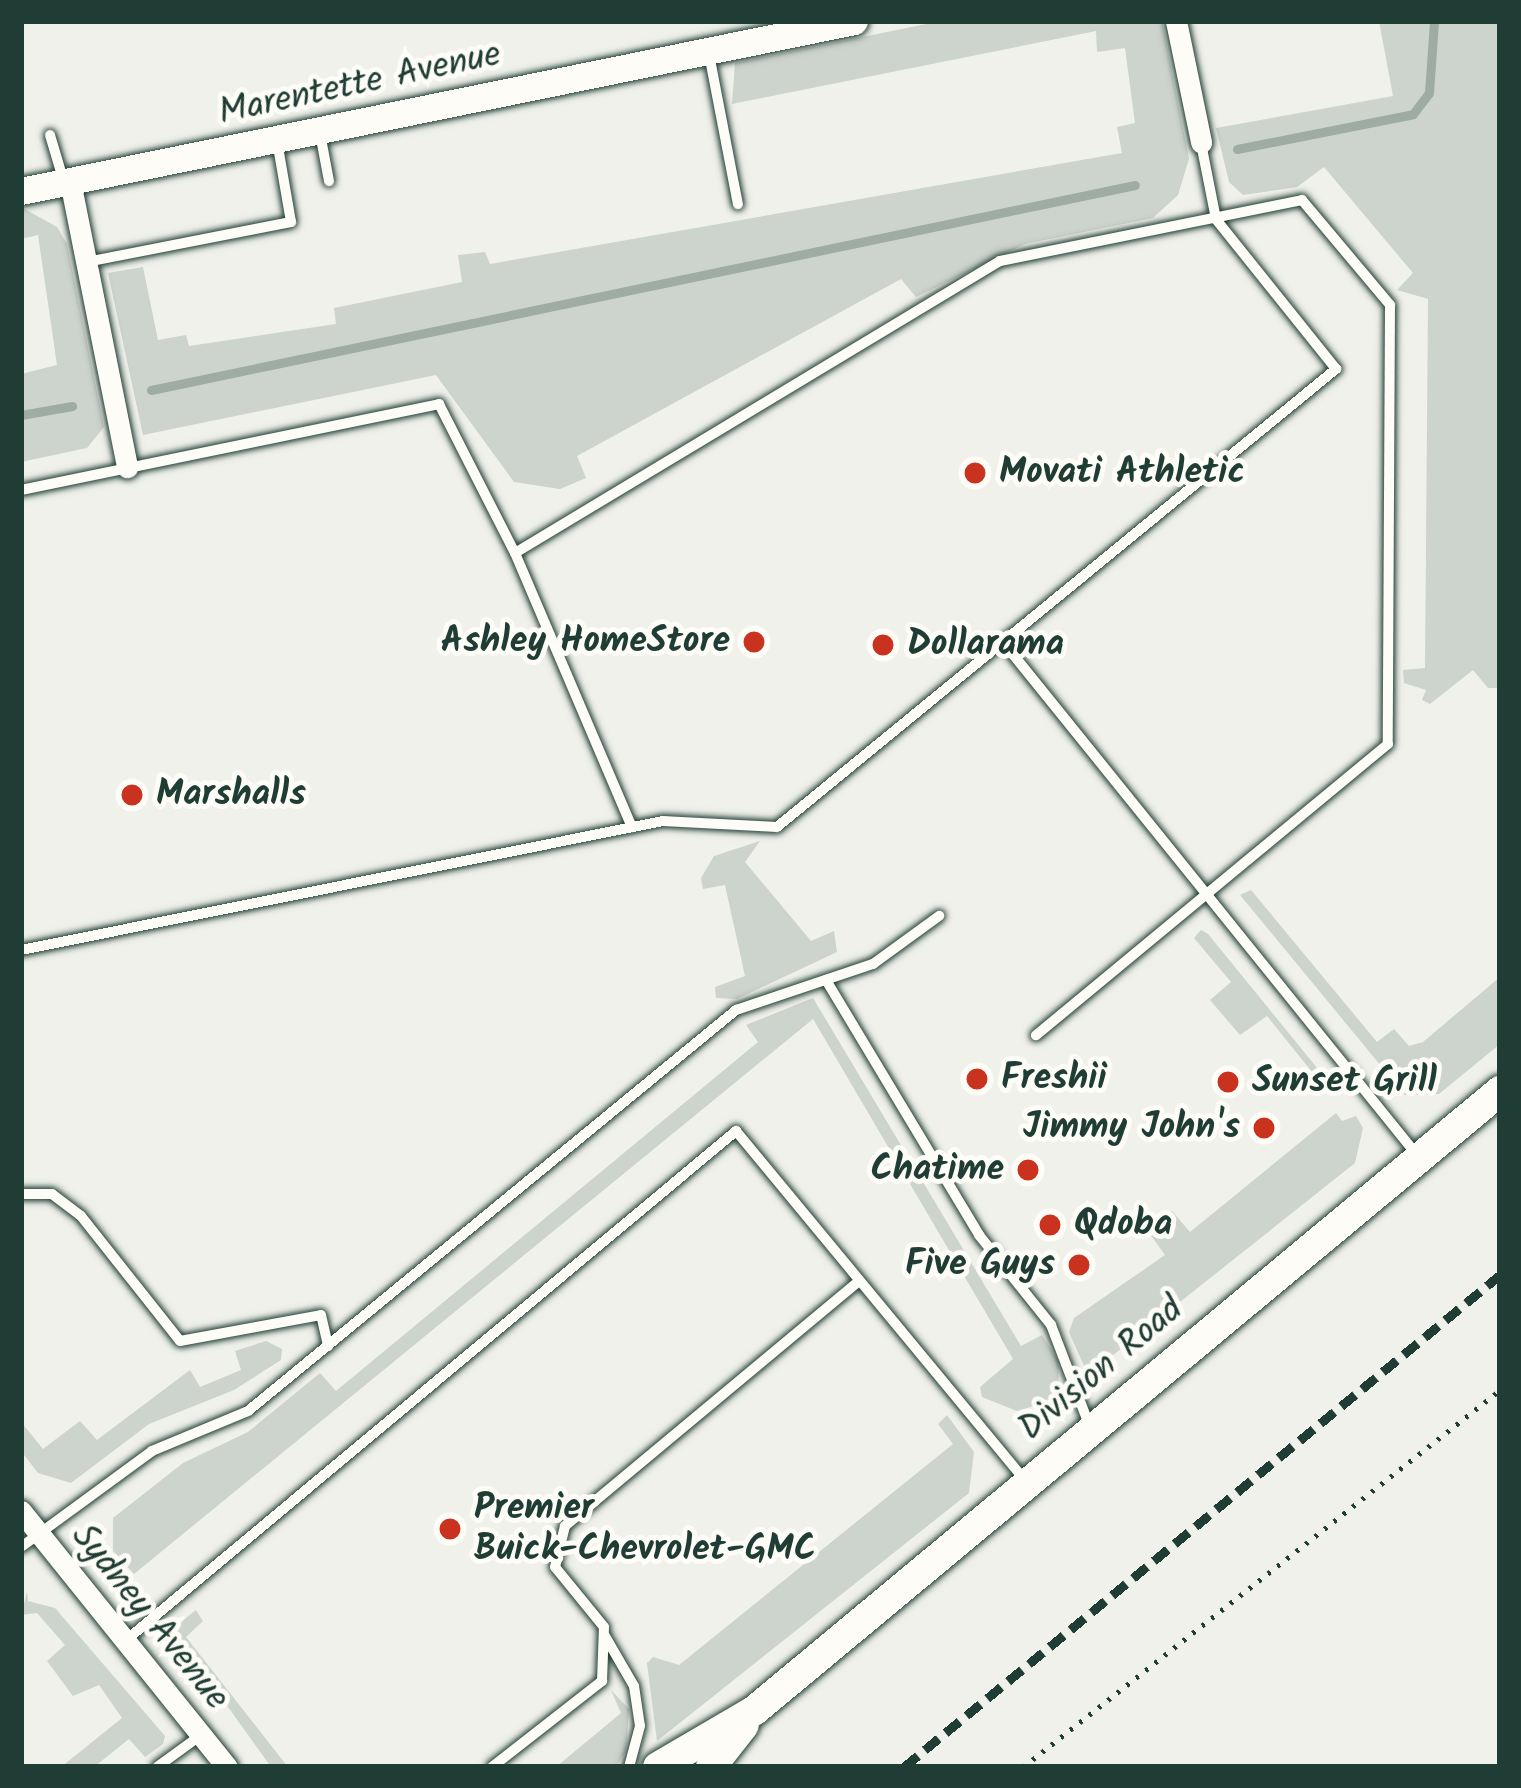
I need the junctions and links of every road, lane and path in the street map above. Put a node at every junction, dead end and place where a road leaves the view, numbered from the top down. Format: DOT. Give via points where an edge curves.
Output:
graph roads {
  1 [pos="854,21"];
  2 [pos="1176,21"];
  3 [pos="709,51"];
  4 [pos="319,130"];
  5 [pos="50,135"];
  6 [pos="276,139"];
  7 [pos="1201,142"];
  8 [pos="67,181"];
  9 [pos="329,181"];
  10 [pos="21,191"];
  11 [pos="738,204"];
  12 [pos="1215,213"];
  13 [pos="87,262"];
  14 [pos="127,467"];
  15 [pos="21,490"];
  16 [pos="514,553"];
  17 [pos="1003,642"];
  18 [pos="632,826"];
  19 [pos="1206,894"];
  20 [pos="940,916"];
  21 [pos="21,950"];
  22 [pos="826,980"];
  23 [pos="1036,1035"];
  24 [pos="1500,1090"];
  25 [pos="1419,1158"];
  26 [pos="21,1194"];
  27 [pos="859,1281"];
  28 [pos="328,1346"];
  29 [pos="1500,1390"];
  30 [pos="1092,1430"];
  31 [pos="1027,1483"];
  32 [pos="21,1511"];
  33 [pos="30,1540"];
  34 [pos="604,1635"];
  35 [pos="125,1641"];
  36 [pos="755,1710"];
  37 [pos="201,1735"];
  38 [pos="157,1767"];
  39 [pos="227,1767"];
  40 [pos="491,1767"];
  41 [pos="628,1767"];
  42 [pos="658,1767"];
  43 [pos="711,1767"];
  44 [pos="1023,1767"];
  1 -- 3 [label="street, Marentette Avenue"];
  2 -- 7 [label="street"];
  3 -- 4 [label="street, Marentette Avenue"];
  3 -- 11 [label="lane"];
  4 -- 6 [label="street, Marentette Avenue"];
  4 -- 9 [label="lane"];
  5 -- 8 [label="lane"];
  6 -- 8 [label="street, Marentette Avenue"];
  6 -- 13 [label="lane" via="291,222"];
  7 -- 12 [label="lane"];
  8 -- 10 [label="street, Marentette Avenue"];
  8 -- 13 [label="street"];
  12 -- 16 [label="lane" via="1000,261"];
  12 -- 17 [label="lane" via="1336,369"];
  12 -- 19 [label="lane" via="1302,200 1390,305 1388,744"];
  13 -- 14 [label="street"];
  14 -- 15 [label="lane"];
  14 -- 16 [label="lane" via="439,404"];
  16 -- 18 [label="lane"];
  17 -- 18 [label="lane" via="777,826"];
  17 -- 19 [label="lane"];
  18 -- 21 [label="lane"];
  19 -- 23 [label="lane"];
  19 -- 25 [label="lane"];
  20 -- 22 [label="lane" via="873,964"];
  22 -- 28 [label="lane" via="736,1010"];
  22 -- 30 [label="lane" via="979,1235 1051,1324"];
  24 -- 25 [label="main road, Division Road"];
  25 -- 30 [label="main road, Division Road"];
  26 -- 28 [label="lane" via="52,1194 81,1216 180,1341 321,1315"];
  27 -- 31 [label="lane"];
  27 -- 34 [label="lane" via="565,1526 555,1567"];
  27 -- 35 [label="lane" via="736,1132"];
  28 -- 33 [label="lane" via="248,1411 152,1451"];
  29 -- 44 [label="path"];
  30 -- 31 [label="main road, Division Road"];
  31 -- 36 [label="main road, Division Road"];
  32 -- 33 [label="street, Sydney Avenue"];
  33 -- 35 [label="street, Sydney Avenue"];
  34 -- 40 [label="lane" via="602,1681"];
  34 -- 41 [label="lane" via="634,1686 640,1726"];
  35 -- 37 [label="street, Sydney Avenue"];
  36 -- 42 [label="main road, Division Road"];
  36 -- 43 [label="main road, Division Road"];
  37 -- 38 [label="lane"];
  37 -- 39 [label="street, Sydney Avenue"];
}
